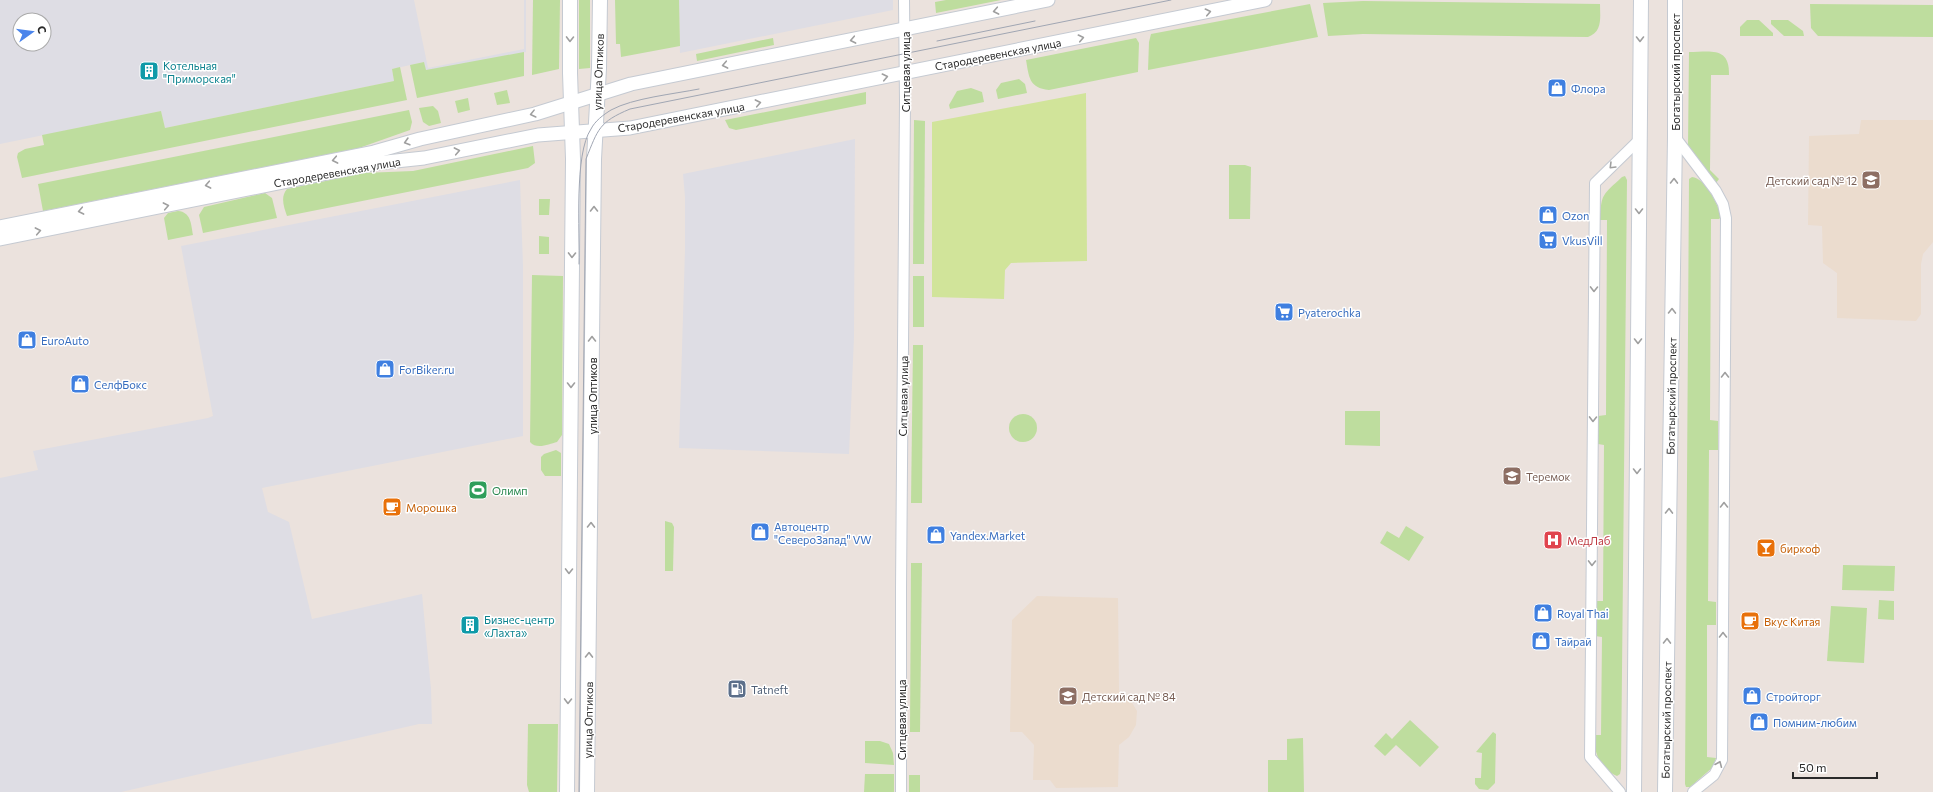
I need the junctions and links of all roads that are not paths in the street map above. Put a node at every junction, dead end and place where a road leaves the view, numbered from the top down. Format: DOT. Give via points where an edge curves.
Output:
graph roads {
  1 [pos="570,0"];
  2 [pos="600,0"];
  3 [pos="904,0"];
  4 [pos="1048,0"];
  5 [pos="1265,0"];
  6 [pos="1641,0"];
  7 [pos="1675,0"];
  8 [pos="905,29"];
  9 [pos="905,73"];
  10 [pos="598,94"];
  11 [pos="571,103"];
  12 [pos="596,131"];
  13 [pos="572,132"];
  14 [pos="1675,137"];
  15 [pos="1640,139"];
  16 [pos="0,227"];
  17 [pos="0,239"];
  18 [pos="567,792"];
  19 [pos="587,792"];
  20 [pos="901,792"];
  21 [pos="1620,792"];
  22 [pos="1634,792"];
  23 [pos="1665,792"];
  24 [pos="1693,792"];
  1 -- 11 [label="main road, улица Оптиков, one-way"];
  2 -- 10 [label="main road, улица Оптиков"];
  3 -- 8 [label="street, Ситцевая улица"];
  4 -- 8 [label="street, Стародеревенская улица, one-way"];
  9 -- 5 [label="street, Стародеревенская улица, one-way"];
  6 -- 15 [label="main road, one-way"];
  7 -- 14 [label="main road, Богатырский проспект"];
  8 -- 9 [label="street, Ситцевая улица"];
  8 -- 10 [label="street, Стародеревенская улица, one-way" via="631,84"];
  12 -- 9 [label="street, Стародеревенская улица, one-way" via="630,128"];
  9 -- 20 [label="street, Ситцевая улица" via="900,588"];
  10 -- 11 [label="street, Стародеревенская улица"];
  10 -- 12 [label="main road, улица Оптиков"];
  11 -- 13 [label="main road, улица Оптиков"];
  11 -- 16 [label="street, Стародеревенская улица, one-way" via="374,152"];
  12 -- 13 [label="street, Стародеревенская улица"];
  19 -- 12 [label="main road, улица Оптиков, one-way"];
  17 -- 13 [label="street, Стародеревенская улица, one-way" via="377,163 424,158 538,135"];
  13 -- 18 [label="main road, улица Оптиков, one-way"];
  23 -- 14 [label="main road, Богатырский проспект, one-way"];
  24 -- 14 [label="street, one-way" via="1714,775 1722,760 1726,218 1723,204 1716,191"];
  15 -- 21 [label="street, one-way" via="1595,183 1590,757"];
  15 -- 22 [label="main road, one-way"];
}
